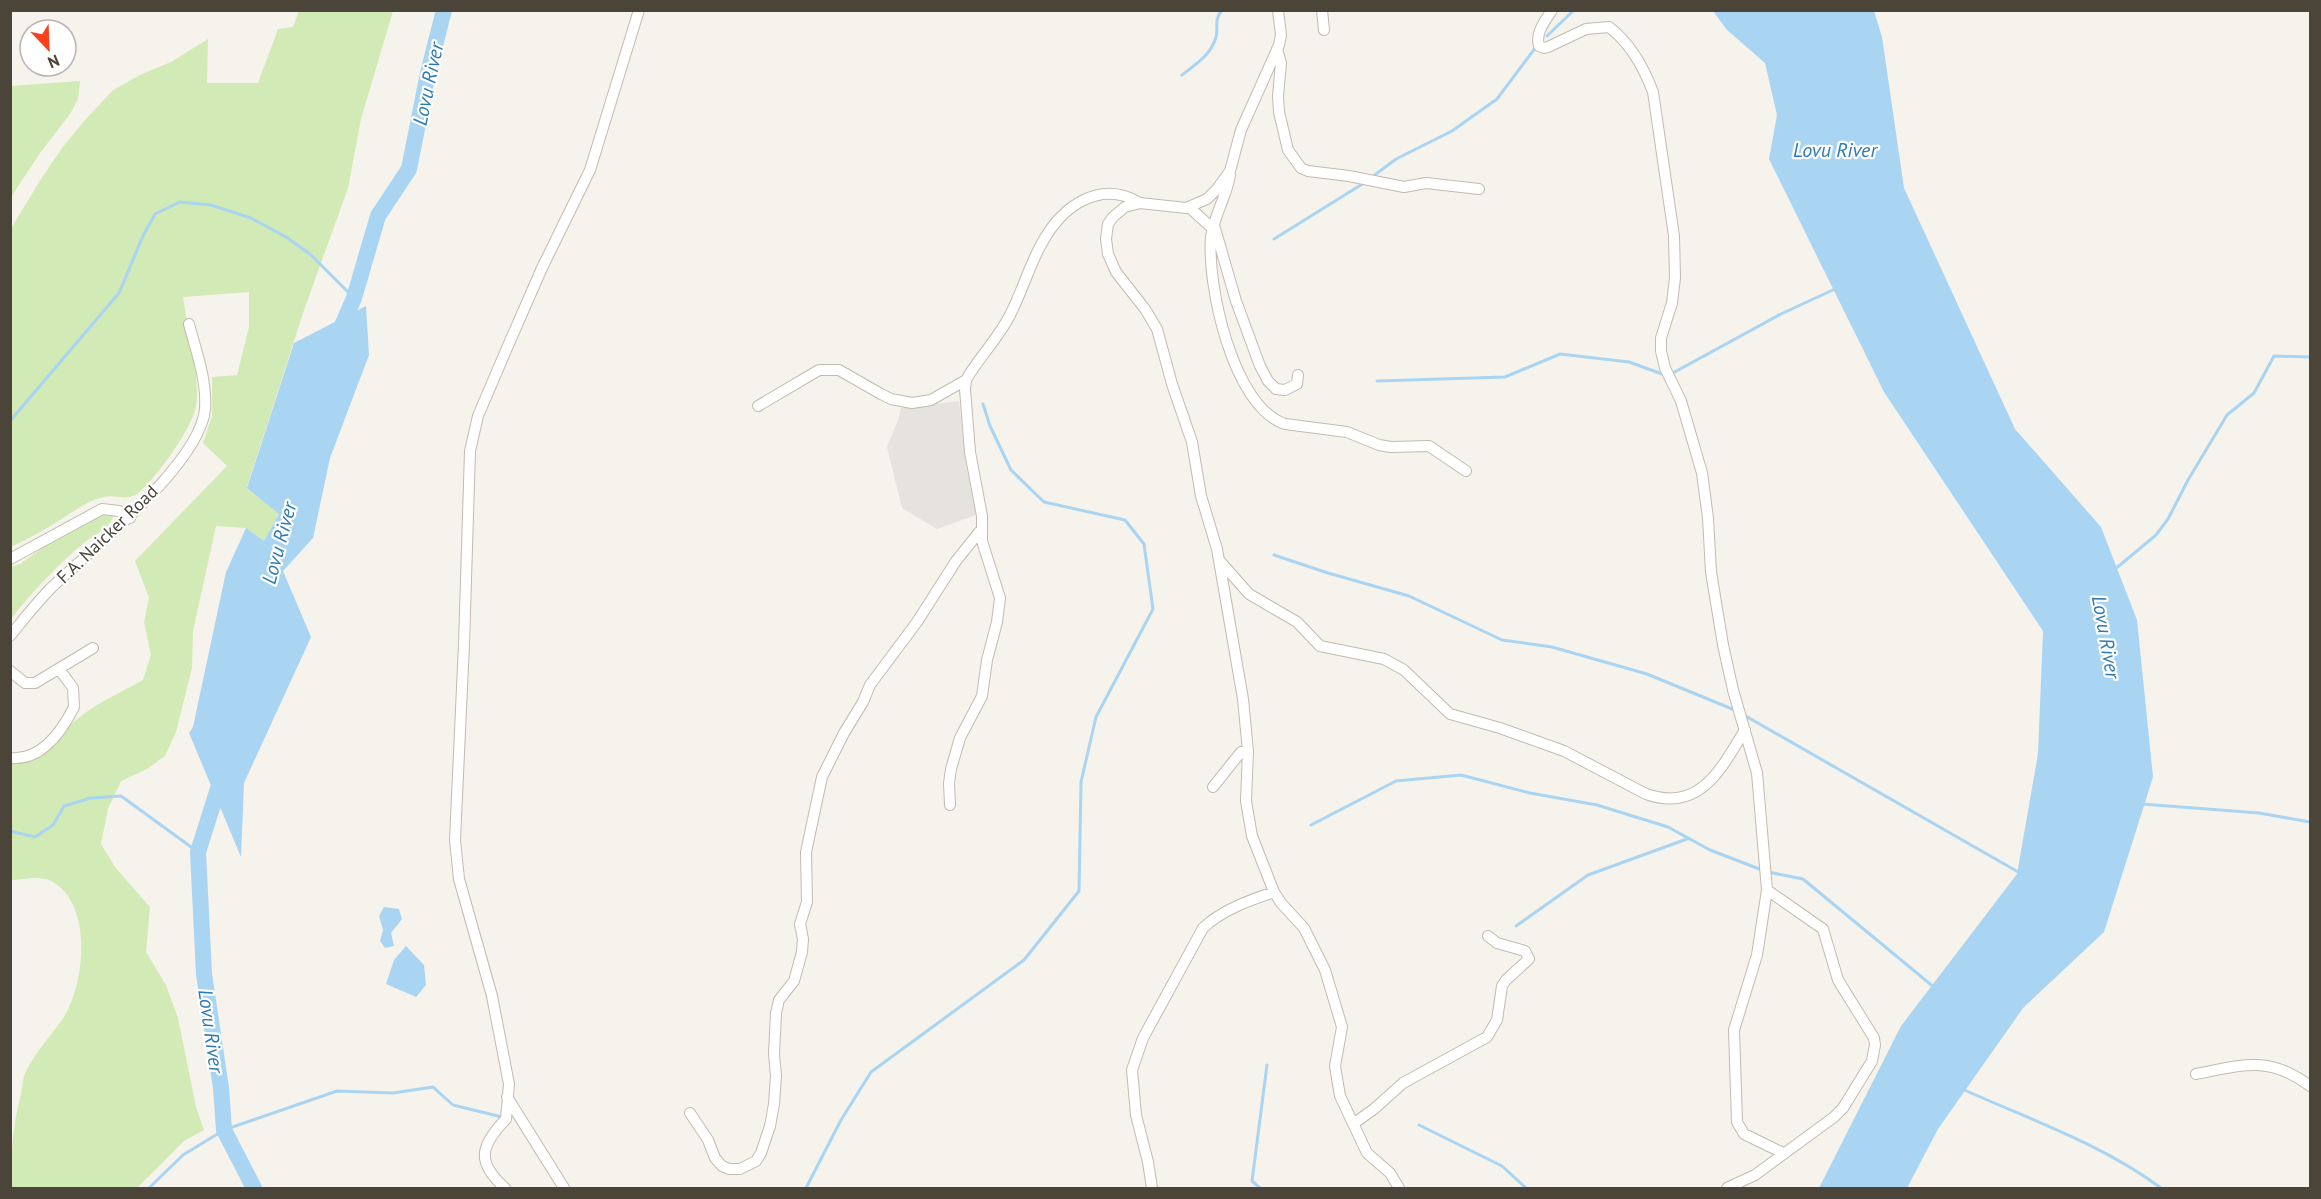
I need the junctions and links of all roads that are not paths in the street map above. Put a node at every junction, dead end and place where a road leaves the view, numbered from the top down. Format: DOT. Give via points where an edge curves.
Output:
graph roads {
  1 [pos="639,10"];
  2 [pos="1278,10"];
  3 [pos="1322,10"];
  4 [pos="1552,10"];
  5 [pos="1324,30"];
  6 [pos="1278,49"];
  7 [pos="1230,171"];
  8 [pos="1479,189"];
  9 [pos="1140,203"];
  10 [pos="1189,207"];
  11 [pos="1214,227"];
  12 [pos="189,324"];
  13 [pos="1298,375"];
  14 [pos="966,380"];
  15 [pos="758,406"];
  16 [pos="1466,471"];
  17 [pos="130,518"];
  18 [pos="981,531"];
  19 [pos="10,559"];
  20 [pos="1219,560"];
  21 [pos="10,636"];
  22 [pos="93,648"];
  23 [pos="59,669"];
  24 [pos="10,671"];
  25 [pos="1745,730"];
  26 [pos="1248,751"];
  27 [pos="10,758"];
  28 [pos="1213,787"];
  29 [pos="950,805"];
  30 [pos="1767,890"];
  31 [pos="1274,892"];
  32 [pos="1488,936"];
  33 [pos="2196,1074"];
  34 [pos="2310,1086"];
  35 [pos="507,1097"];
  36 [pos="690,1113"];
  37 [pos="1353,1124"];
  38 [pos="1783,1153"];
  39 [pos="505,1188"];
  40 [pos="564,1188"];
  41 [pos="1152,1188"];
  42 [pos="1399,1188"];
  43 [pos="1727,1188"];
  1 -- 35 [label="street" via="590,170 507,348 478,416 470,451 455,840 459,879 492,996 509,1084"];
  2 -- 6 [label="street"];
  3 -- 5 [label="street"];
  4 -- 25 [label="street" via="1540,31 1539,46 1548,47 1586,29 1609,27 1635,56 1653,92 1674,236 1672,303 1661,351 1702,473 1711,572 1723,645"];
  6 -- 7 [label="street" via="1241,130"];
  6 -- 8 [label="street" via="1280,112 1288,150 1301,168 1404,187 1426,183"];
  7 -- 10 [label="street" via="1207,199"];
  7 -- 11 [label="street"];
  9 -- 10 [label="street"];
  9 -- 14 [label="street" via="1126,195 1108,193 1080,201 1068,211 1043,240 1011,314"];
  9 -- 20 [label="street" via="1125,207 1113,217 1106,232 1108,255 1160,336 1192,442 1201,496"];
  10 -- 11 [label="street"];
  11 -- 13 [label="street" via="1236,302 1265,377 1281,390 1295,386"];
  11 -- 16 [label="street" via="1213,288 1226,338 1252,396 1269,417 1296,427 1347,432 1379,445 1429,447"];
  12 -- 17 [label="street, F.A. Naicker Road" via="205,391 204,413 182,456"];
  14 -- 15 [label="street" via="931,400 912,403 891,399 839,370 819,370"];
  14 -- 18 [label="street" via="970,452 982,516"];
  17 -- 19 [label="street" via="102,509"];
  17 -- 21 [label="street, F.A. Naicker Road" via="50,590"];
  18 -- 29 [label="street" via="998,589 999,611 982,696 960,738 951,769"];
  18 -- 36 [label="street" via="870,685 822,777 806,852 807,902 800,924 802,952 794,981 779,1000 776,1013 773,1116 756,1161 740,1169 722,1166"];
  20 -- 25 [label="street" via="1249,594 1297,622 1320,646 1384,659 1409,674 1450,714 1564,751 1661,799 1680,799 1704,787"];
  20 -- 26 [label="street"];
  22 -- 23 [label="street"];
  23 -- 24 [label="street" via="32,684 21,681"];
  23 -- 27 [label="street" via="73,688 74,707 46,746 30,755"];
  25 -- 30 [label="street" via="1757,773"];
  26 -- 28 [label="street" via="1241,752"];
  26 -- 31 [label="street" via="1248,815"];
  30 -- 38 [label="street" via="1757,955 1734,1030 1737,1122 1744,1134"];
  30 -- 38 [label="street" via="1823,929 1838,980 1870,1029 1875,1045 1872,1061 1843,1108"];
  31 -- 37 [label="street" via="1304,928 1325,970 1342,1027 1335,1066 1337,1083"];
  31 -- 41 [label="street" via="1211,920 1203,928 1143,1038 1132,1070 1136,1114"];
  32 -- 37 [label="street" via="1497,943 1525,951 1528,959 1502,986 1500,1010 1492,1030 1480,1042 1403,1083"];
  33 -- 34 [label="street" via="2257,1064 2274,1066"];
  35 -- 39 [label="street" via="506,1119 484,1149 488,1170"];
  35 -- 40 [label="street"];
  37 -- 42 [label="street" via="1368,1154 1390,1173"];
  38 -- 43 [label="street" via="1755,1175"];
}
